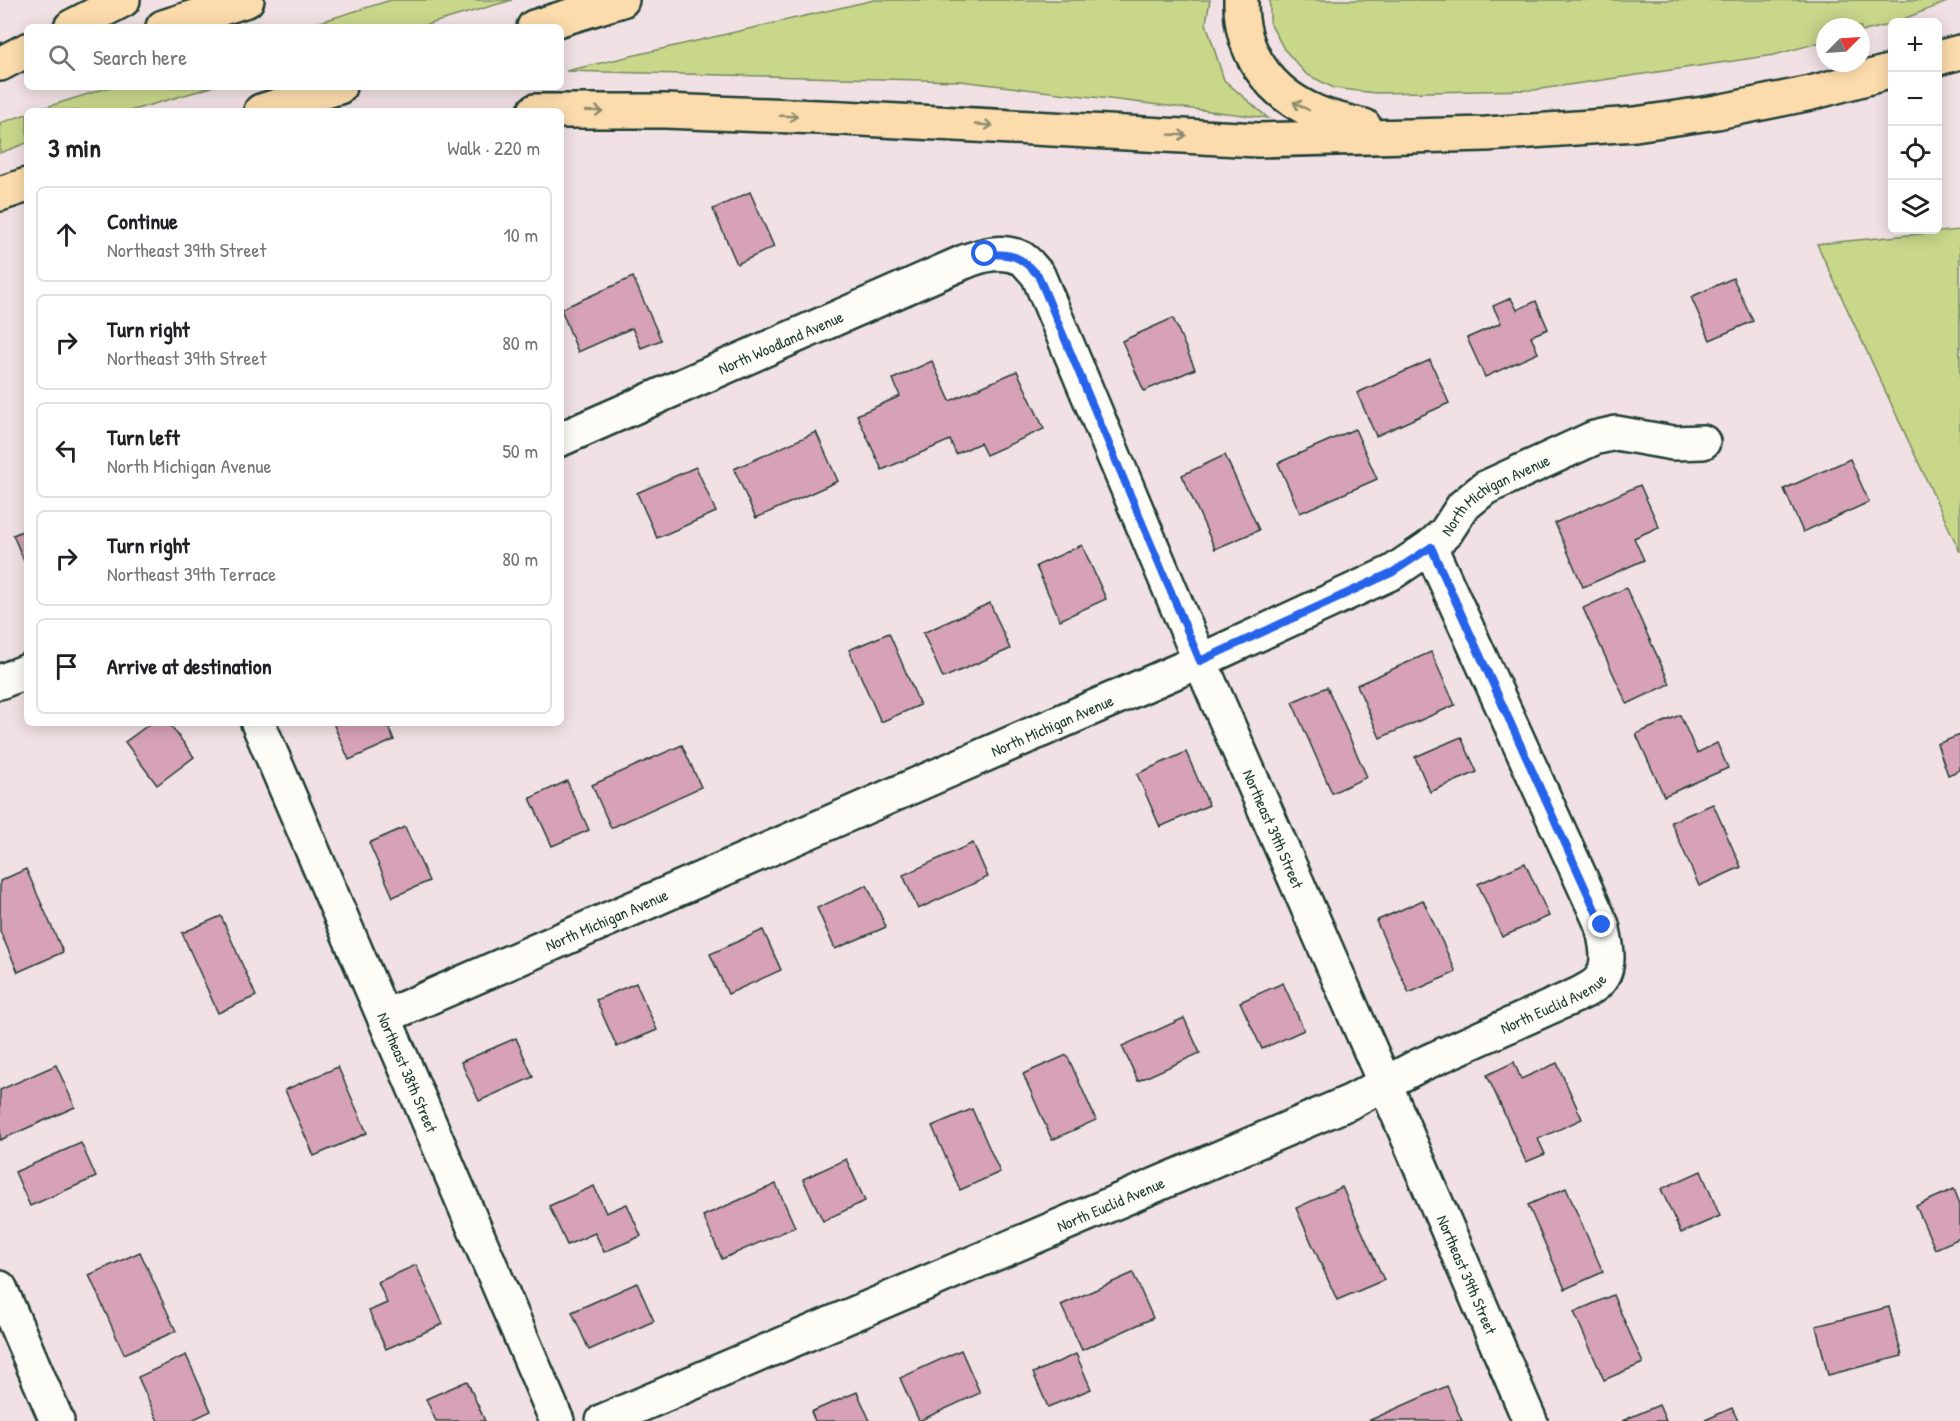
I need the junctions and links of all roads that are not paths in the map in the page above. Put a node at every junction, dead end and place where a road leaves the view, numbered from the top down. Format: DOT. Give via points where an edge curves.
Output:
graph roads {
  1 [pos="123,0"];
  2 [pos="247,0"];
  3 [pos="622,0"];
  4 [pos="1241,0"];
  5 [pos="77,24"];
  6 [pos="172,24"];
  7 [pos="544,24"];
  8 [pos="24,52"];
  9 [pos="1960,52"];
  10 [pos="1942,57"];
  11 [pos="0,64"];
  12 [pos="24,72"];
  13 [pos="1889,72"];
  14 [pos="0,80"];
  15 [pos="329,90"];
  16 [pos="271,108"];
  17 [pos="564,111"];
  18 [pos="1397,135"];
  19 [pos="24,186"];
  20 [pos="0,194"];
  21 [pos="1003,254"];
  22 [pos="564,438"];
  23 [pos="1702,442"];
  24 [pos="1431,547"];
  25 [pos="1200,661"];
  26 [pos="24,672"];
  27 [pos="0,682"];
  28 [pos="259,726"];
  29 [pos="384,1017"];
  30 [pos="1385,1084"];
  31 [pos="0,1288"];
  32 [pos="57,1421"];
  33 [pos="557,1421"];
  34 [pos="603,1421"];
  35 [pos="1530,1421"];
  1 -- 5 [label="highway"];
  2 -- 6 [label="highway"];
  3 -- 7 [label="highway"];
  18 -- 4 [label="highway, one-way" via="1316,113 1293,102 1272,84 1255,60 1245,33"];
  8 -- 11 [label="highway"];
  9 -- 10 [label="highway"];
  12 -- 14 [label="highway"];
  13 -- 18 [label="highway" via="1811,93 1635,124 1486,134"];
  15 -- 16 [label="highway"];
  17 -- 18 [label="highway, one-way" via="843,118 1258,140"];
  19 -- 20 [label="highway"];
  21 -- 22 [label="street, North Woodland Avenue" via="985,254 964,262"];
  21 -- 25 [label="street, Northeast 39th Street" via="1022,259 1038,275"];
  23 -- 24 [label="street, North Michigan Avenue" via="1673,443 1616,433 1594,438 1485,488 1463,506"];
  24 -- 25 [label="street, North Michigan Avenue" via="1393,572"];
  24 -- 30 [label="street, North Euclid Avenue" via="1602,925 1607,969 1597,983 1577,995"];
  25 -- 29 [label="street, North Michigan Avenue"];
  25 -- 30 [label="street, Northeast 39th Street"];
  26 -- 27 [label="street"];
  28 -- 29 [label="street, Northeast 38th Street"];
  29 -- 33 [label="street, Northeast 38th Street"];
  30 -- 34 [label="street, North Euclid Avenue"];
  30 -- 35 [label="street, Northeast 39th Street"];
  31 -- 32 [label="street"];
}
